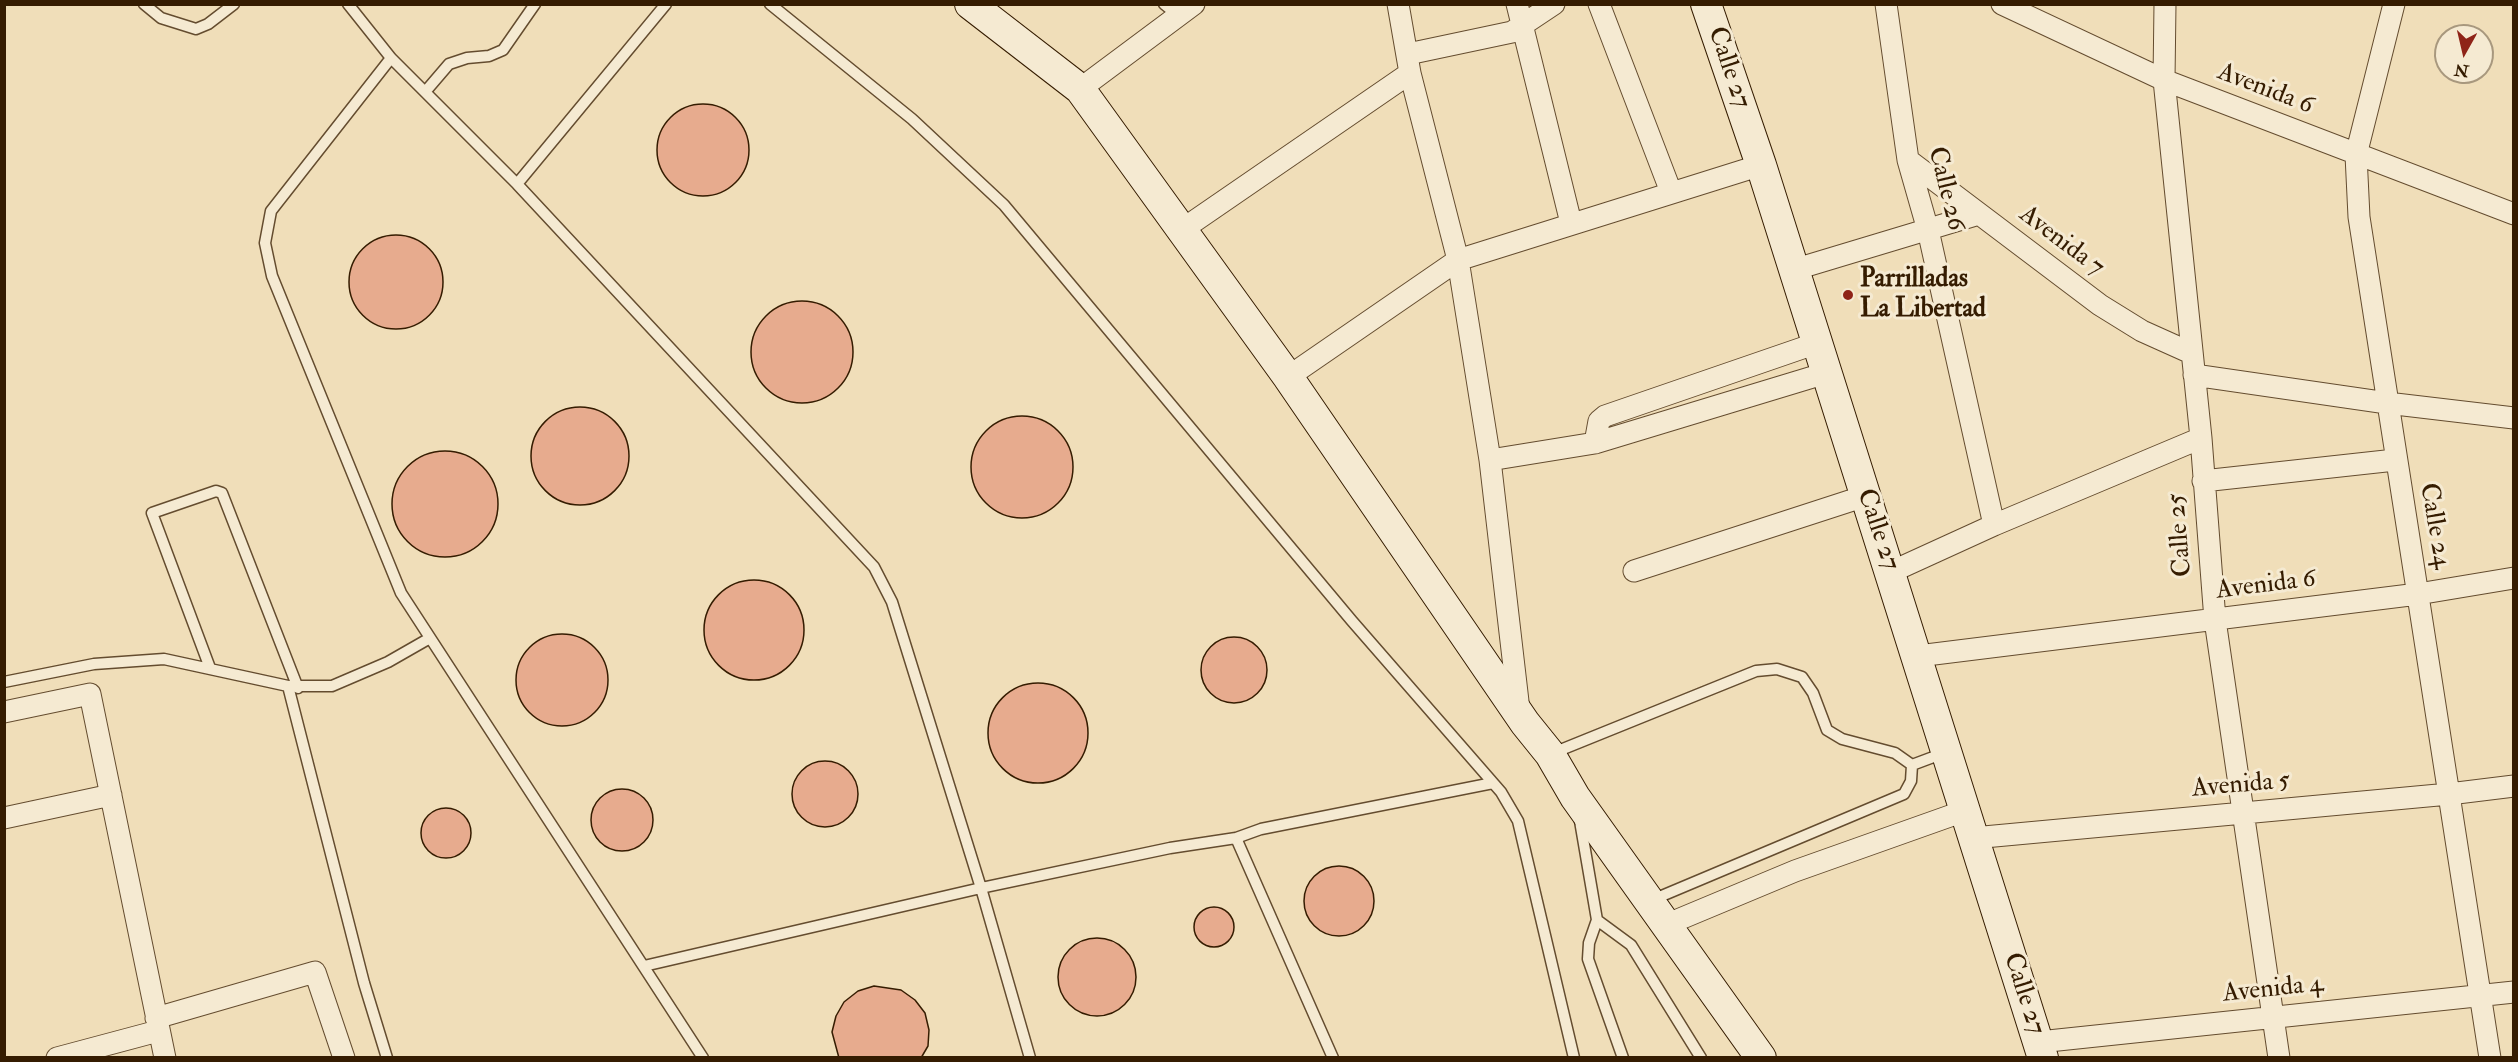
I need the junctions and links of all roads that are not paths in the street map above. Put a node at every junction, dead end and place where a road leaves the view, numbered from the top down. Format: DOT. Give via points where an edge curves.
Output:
graph roads {
  1 [pos="144,4"];
  2 [pos="234,4"];
  3 [pos="348,4"];
  4 [pos="536,4"];
  5 [pos="666,4"];
  6 [pos="770,4"];
  7 [pos="970,4"];
  8 [pos="1398,4"];
  9 [pos="1517,4"];
  10 [pos="1554,4"];
  11 [pos="1599,4"];
  12 [pos="1706,4"];
  13 [pos="1886,4"];
  14 [pos="2002,4"];
  15 [pos="2165,4"];
  16 [pos="2394,4"];
  17 [pos="1179,8"];
  18 [pos="1523,27"];
  19 [pos="391,58"];
  20 [pos="1409,64"];
  21 [pos="2164,80"];
  22 [pos="1080,88"];
  23 [pos="425,92"];
  24 [pos="2356,155"];
  25 [pos="1908,160"];
  26 [pos="1761,165"];
  27 [pos="517,184"];
  28 [pos="1671,192"];
  29 [pos="1979,214"];
  30 [pos="2514,214"];
  31 [pos="1571,223"];
  32 [pos="1183,229"];
  33 [pos="1928,230"];
  34 [pos="1458,260"];
  35 [pos="1793,270"];
  36 [pos="1817,343"];
  37 [pos="2191,353"];
  38 [pos="1826,373"];
  39 [pos="2194,375"];
  40 [pos="1288,377"];
  41 [pos="2387,403"];
  42 [pos="2514,418"];
  43 [pos="2201,438"];
  44 [pos="1595,442"];
  45 [pos="1490,460"];
  46 [pos="2395,460"];
  47 [pos="2203,481"];
  48 [pos="1865,496"];
  49 [pos="1994,525"];
  50 [pos="1634,571"];
  51 [pos="1891,572"];
  52 [pos="2514,578"];
  53 [pos="2418,594"];
  54 [pos="2215,620"];
  55 [pos="430,639"];
  56 [pos="1918,656"];
  57 [pos="210,668"];
  58 [pos="4,682"];
  59 [pos="293,687"];
  60 [pos="4,711"];
  61 [pos="1520,715"];
  62 [pos="1947,752"];
  63 [pos="1550,754"];
  64 [pos="1912,765"];
  65 [pos="1493,783"];
  66 [pos="2514,786"];
  67 [pos="2449,794"];
  68 [pos="111,795"];
  69 [pos="1575,797"];
  70 [pos="2242,812"];
  71 [pos="4,818"];
  72 [pos="1969,824"];
  73 [pos="1236,838"];
  74 [pos="981,888"];
  75 [pos="1659,912"];
  76 [pos="1598,920"];
  77 [pos="644,966"];
  78 [pos="2514,992"];
  79 [pos="2481,995"];
  80 [pos="2274,1017"];
  81 [pos="157,1025"];
  82 [pos="2041,1050"];
  83 [pos="57,1058"];
  84 [pos="165,1058"];
  85 [pos="344,1058"];
  86 [pos="387,1058"];
  87 [pos="703,1058"];
  88 [pos="1030,1058"];
  89 [pos="1333,1058"];
  90 [pos="1574,1058"];
  91 [pos="1623,1058"];
  92 [pos="1701,1058"];
  93 [pos="1761,1058"];
  94 [pos="2279,1058"];
  95 [pos="2490,1058"];
  1 -- 2 [label="lane" via="161,18 196,29"];
  3 -- 19 [label="lane"];
  4 -- 23 [label="lane" via="504,50 449,64"];
  5 -- 27 [label="lane"];
  6 -- 65 [label="lane" via="912,119 1004,205"];
  7 -- 22 [label="main road"];
  8 -- 20 [label="street"];
  9 -- 18 [label="street"];
  10 -- 18 [label="street"];
  11 -- 28 [label="street"];
  12 -- 26 [label="main road, Calle 27"];
  13 -- 25 [label="street, Calle 26"];
  14 -- 21 [label="street, Avenida 6"];
  15 -- 21 [label="street, Calle 25"];
  16 -- 24 [label="street, Calle 24"];
  17 -- 22 [label="street"];
  18 -- 20 [label="street"];
  18 -- 31 [label="street"];
  19 -- 23 [label="lane"];
  19 -- 55 [label="lane" via="271,211 265,243 272,276 401,593"];
  20 -- 32 [label="street"];
  20 -- 34 [label="street"];
  21 -- 24 [label="street, Avenida 6"];
  21 -- 37 [label="street, Calle 25"];
  22 -- 32 [label="main road"];
  23 -- 27 [label="lane"];
  24 -- 30 [label="street, Avenida 6"];
  24 -- 41 [label="street, Calle 24" via="2359,218"];
  25 -- 29 [label="street, Avenida 7"];
  25 -- 33 [label="street, Calle 26"];
  26 -- 28 [label="street"];
  26 -- 35 [label="main road, Calle 27"];
  27 -- 74 [label="lane" via="874,567 892,602"];
  28 -- 31 [label="street"];
  29 -- 33 [label="street"];
  29 -- 37 [label="street, Avenida 7" via="2100,305 2142,331"];
  31 -- 34 [label="street"];
  32 -- 40 [label="main road"];
  33 -- 35 [label="street"];
  33 -- 49 [label="street, Calle 26"];
  34 -- 40 [label="street"];
  34 -- 45 [label="street"];
  35 -- 36 [label="main road, Calle 27"];
  36 -- 38 [label="main road, Calle 27"];
  36 -- 44 [label="street" via="1605,416 1599,421"];
  37 -- 39 [label="street, Calle 25"];
  38 -- 44 [label="street"];
  38 -- 48 [label="main road, Calle 27"];
  39 -- 41 [label="street"];
  39 -- 43 [label="street, Calle 25"];
  40 -- 61 [label="main road"];
  41 -- 42 [label="street"];
  41 -- 46 [label="street, Calle 24"];
  43 -- 47 [label="street, Calle 25"];
  43 -- 49 [label="street"];
  44 -- 45 [label="street"];
  45 -- 61 [label="street"];
  46 -- 47 [label="street"];
  46 -- 53 [label="street, Calle 24"];
  47 -- 54 [label="street, Calle 25"];
  48 -- 50 [label="street"];
  48 -- 51 [label="main road, Calle 27"];
  49 -- 51 [label="street"];
  51 -- 56 [label="main road, Calle 27"];
  52 -- 53 [label="street, Avenida 6"];
  53 -- 54 [label="street, Avenida 6"];
  53 -- 67 [label="street, Calle 24"];
  54 -- 56 [label="street, Avenida 6"];
  54 -- 70 [label="street, Calle 25"];
  55 -- 59 [label="lane" via="332,686"];
  55 -- 77 [label="lane"];
  56 -- 62 [label="main road, Calle 27"];
  57 -- 58 [label="lane" via="164,659 94,664"];
  57 -- 59 [label="lane"];
  57 -- 59 [label="lane" via="152,513 216,491 222,493"];
  59 -- 86 [label="lane" via="364,983"];
  60 -- 68 [label="street" via="90,694"];
  61 -- 63 [label="main road"];
  62 -- 64 [label="lane"];
  62 -- 72 [label="main road, Calle 27"];
  63 -- 64 [label="lane" via="1756,671 1778,669 1802,677 1813,693 1827,730 1842,740 1895,753"];
  63 -- 69 [label="main road"];
  64 -- 75 [label="lane" via="1911,781 1904,794"];
  65 -- 73 [label="lane" via="1261,829"];
  65 -- 90 [label="lane" via="1518,821"];
  66 -- 67 [label="street, Avenida 5"];
  67 -- 70 [label="street, Avenida 5"];
  67 -- 79 [label="street, Calle 24"];
  68 -- 71 [label="street"];
  68 -- 81 [label="street"];
  69 -- 75 [label="main road"];
  69 -- 76 [label="lane"];
  70 -- 72 [label="street, Avenida 5"];
  70 -- 80 [label="street, Calle 25"];
  72 -- 75 [label="street, Avenida 5"];
  72 -- 82 [label="main road, Calle 27"];
  73 -- 74 [label="lane"];
  73 -- 89 [label="lane"];
  74 -- 77 [label="lane"];
  74 -- 88 [label="lane"];
  75 -- 93 [label="main road"];
  76 -- 91 [label="lane" via="1589,943 1588,959"];
  76 -- 92 [label="lane" via="1631,945"];
  77 -- 87 [label="lane"];
  78 -- 79 [label="street, Avenida 4"];
  79 -- 80 [label="street, Avenida 4"];
  79 -- 95 [label="street, Calle 24"];
  80 -- 82 [label="street, Avenida 4"];
  80 -- 94 [label="street, Calle 25"];
  81 -- 83 [label="street"];
  81 -- 84 [label="street"];
  81 -- 85 [label="street" via="315,972"];
}
